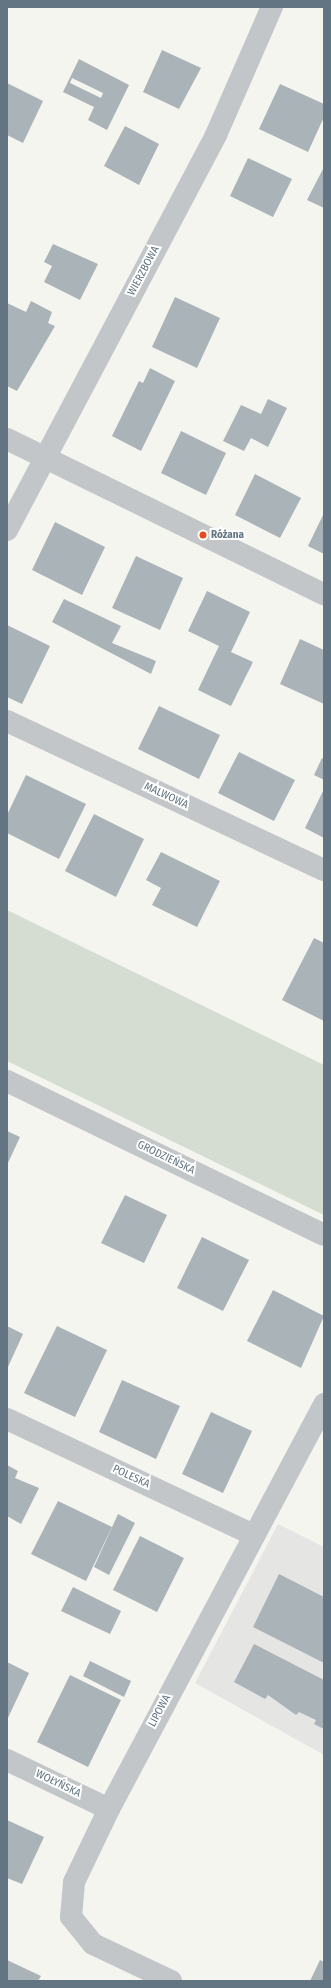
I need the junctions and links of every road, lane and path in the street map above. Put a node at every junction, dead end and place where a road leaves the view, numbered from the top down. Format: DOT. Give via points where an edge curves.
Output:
graph roads {
  1 [pos="272,7"];
  2 [pos="7,439"];
  3 [pos="46,458"];
  4 [pos="7,530"];
  5 [pos="324,594"];
  6 [pos="7,722"];
  7 [pos="324,870"];
  8 [pos="7,1081"];
  9 [pos="324,1235"];
  10 [pos="324,1404"];
  11 [pos="7,1419"];
  12 [pos="254,1535"];
  13 [pos="7,1760"];
  14 [pos="108,1809"];
  15 [pos="171,1981"];
  1 -- 3 [label="street, WIERZBOWA" via="216,135"];
  2 -- 3 [label="street"];
  3 -- 4 [label="street, WIERZBOWA"];
  3 -- 5 [label="street"];
  6 -- 7 [label="street, MALWOWA"];
  8 -- 9 [label="street, GRODZIEŃSKA"];
  10 -- 12 [label="street, LIPOWA"];
  11 -- 12 [label="street, POLESKA"];
  12 -- 14 [label="street, LIPOWA"];
  13 -- 14 [label="street, WOŁYŃSKA"];
  14 -- 15 [label="street, LIPOWA" via="74,1882 70,1917 93,1944"];
}
